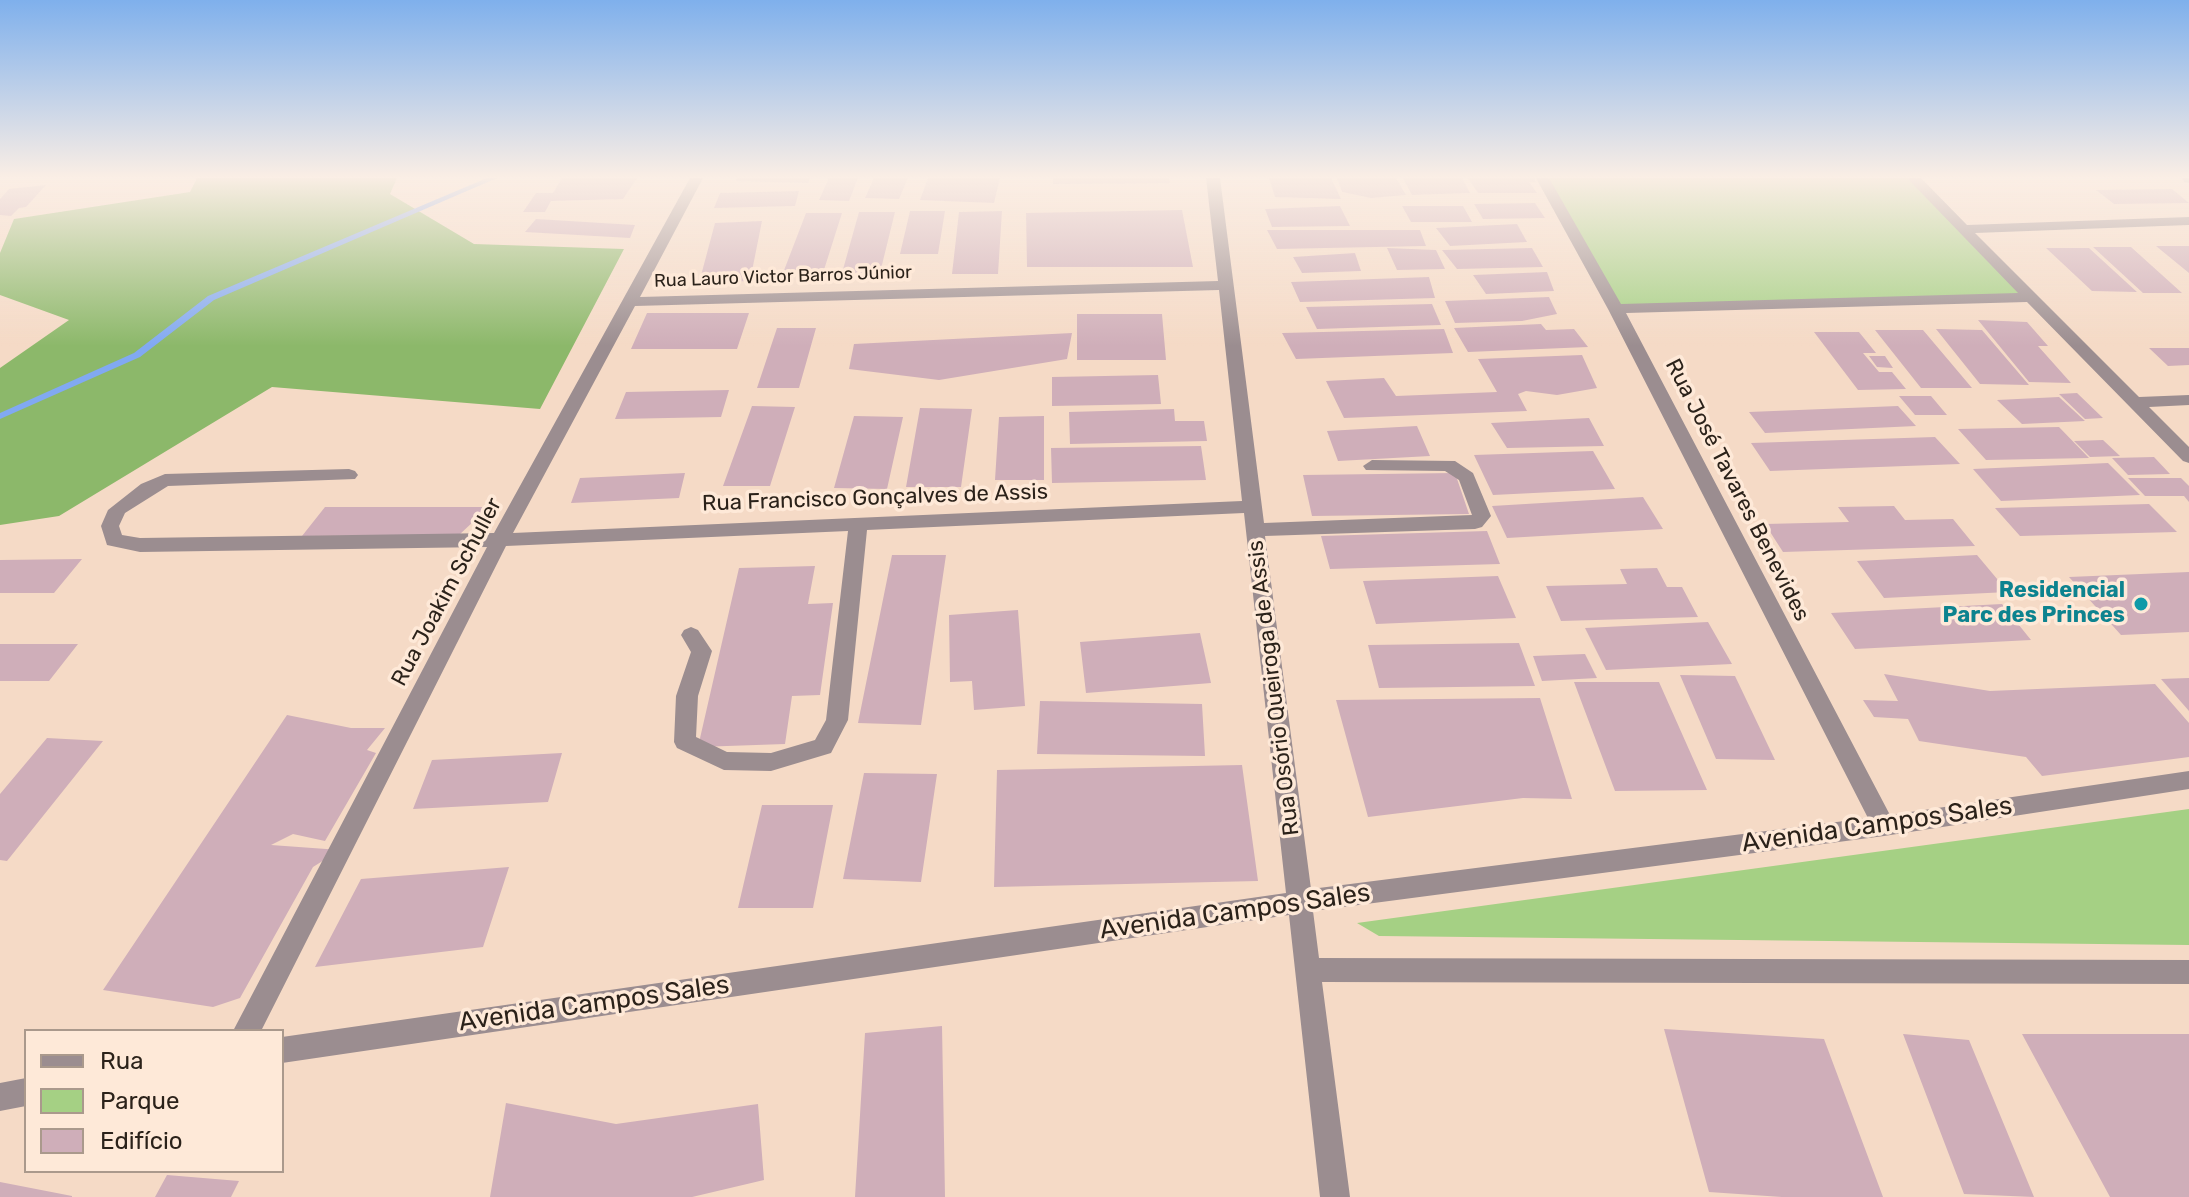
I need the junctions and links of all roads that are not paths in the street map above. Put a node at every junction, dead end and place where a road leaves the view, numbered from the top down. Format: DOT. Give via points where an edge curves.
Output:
graph roads {
  1 [pos="666,234"];
  2 [pos="1220,234"];
  3 [pos="1574,234"];
  4 [pos="1968,234"];
  5 [pos="1227,285"];
  6 [pos="2029,297"];
  7 [pos="628,302"];
  8 [pos="1616,309"];
  9 [pos="2189,400"];
  10 [pos="2134,402"];
  11 [pos="2189,457"];
  12 [pos="1372,466"];
  13 [pos="349,475"];
  14 [pos="1251,507"];
  15 [pos="858,523"];
  16 [pos="1255,530"];
  17 [pos="501,538"];
  18 [pos="691,635"];
  19 [pos="2189,780"];
  20 [pos="1884,826"];
  21 [pos="1300,902"];
  22 [pos="1306,970"];
  23 [pos="2189,972"];
  24 [pos="248,1029"];
  25 [pos="284,1050"];
  26 [pos="24,1092"];
  27 [pos="0,1097"];
  28 [pos="1335,1197"];
  1 -- 7 [label="street, Rua Joakim Schuller"];
  2 -- 5 [label="street, Rua Osório Queiroga de Assis"];
  3 -- 8 [label="street, Rua José Tavares Benevides"];
  4 -- 6 [label="street"];
  5 -- 7 [label="street, Rua Lauro Victor Barros Júnior"];
  5 -- 14 [label="street, Rua Osório Queiroga de Assis"];
  6 -- 8 [label="street"];
  6 -- 10 [label="street"];
  7 -- 17 [label="street, Rua Joakim Schuller"];
  8 -- 20 [label="street, Rua José Tavares Benevides"];
  9 -- 10 [label="street"];
  10 -- 11 [label="street"];
  12 -- 16 [label="street" via="1449,465 1467,477 1482,516 1475,523"];
  13 -- 17 [label="street, Rua Francisco Gonçalves de Assis" via="165,480 117,510 110,526 114,540 140,545"];
  14 -- 15 [label="street, Rua Francisco Gonçalves de Assis"];
  14 -- 16 [label="street, Rua Osório Queiroga de Assis"];
  15 -- 17 [label="street, Rua Francisco Gonçalves de Assis"];
  15 -- 18 [label="street" via="837,720 823,747 771,762 724,761 685,742 687,696 702,651"];
  16 -- 21 [label="street, Rua Osório Queiroga de Assis"];
  17 -- 24 [label="street, Rua Joakim Schuller"];
  19 -- 20 [label="street, Avenida Campos Sales"];
  20 -- 21 [label="street, Avenida Campos Sales"];
  21 -- 22 [label="street, Rua Osório Queiroga de Assis"];
  21 -- 25 [label="street, Avenida Campos Sales"];
  22 -- 23 [label="street"];
  22 -- 28 [label="street, Rua Osório Queiroga de Assis"];
  26 -- 27 [label="street"];
}
